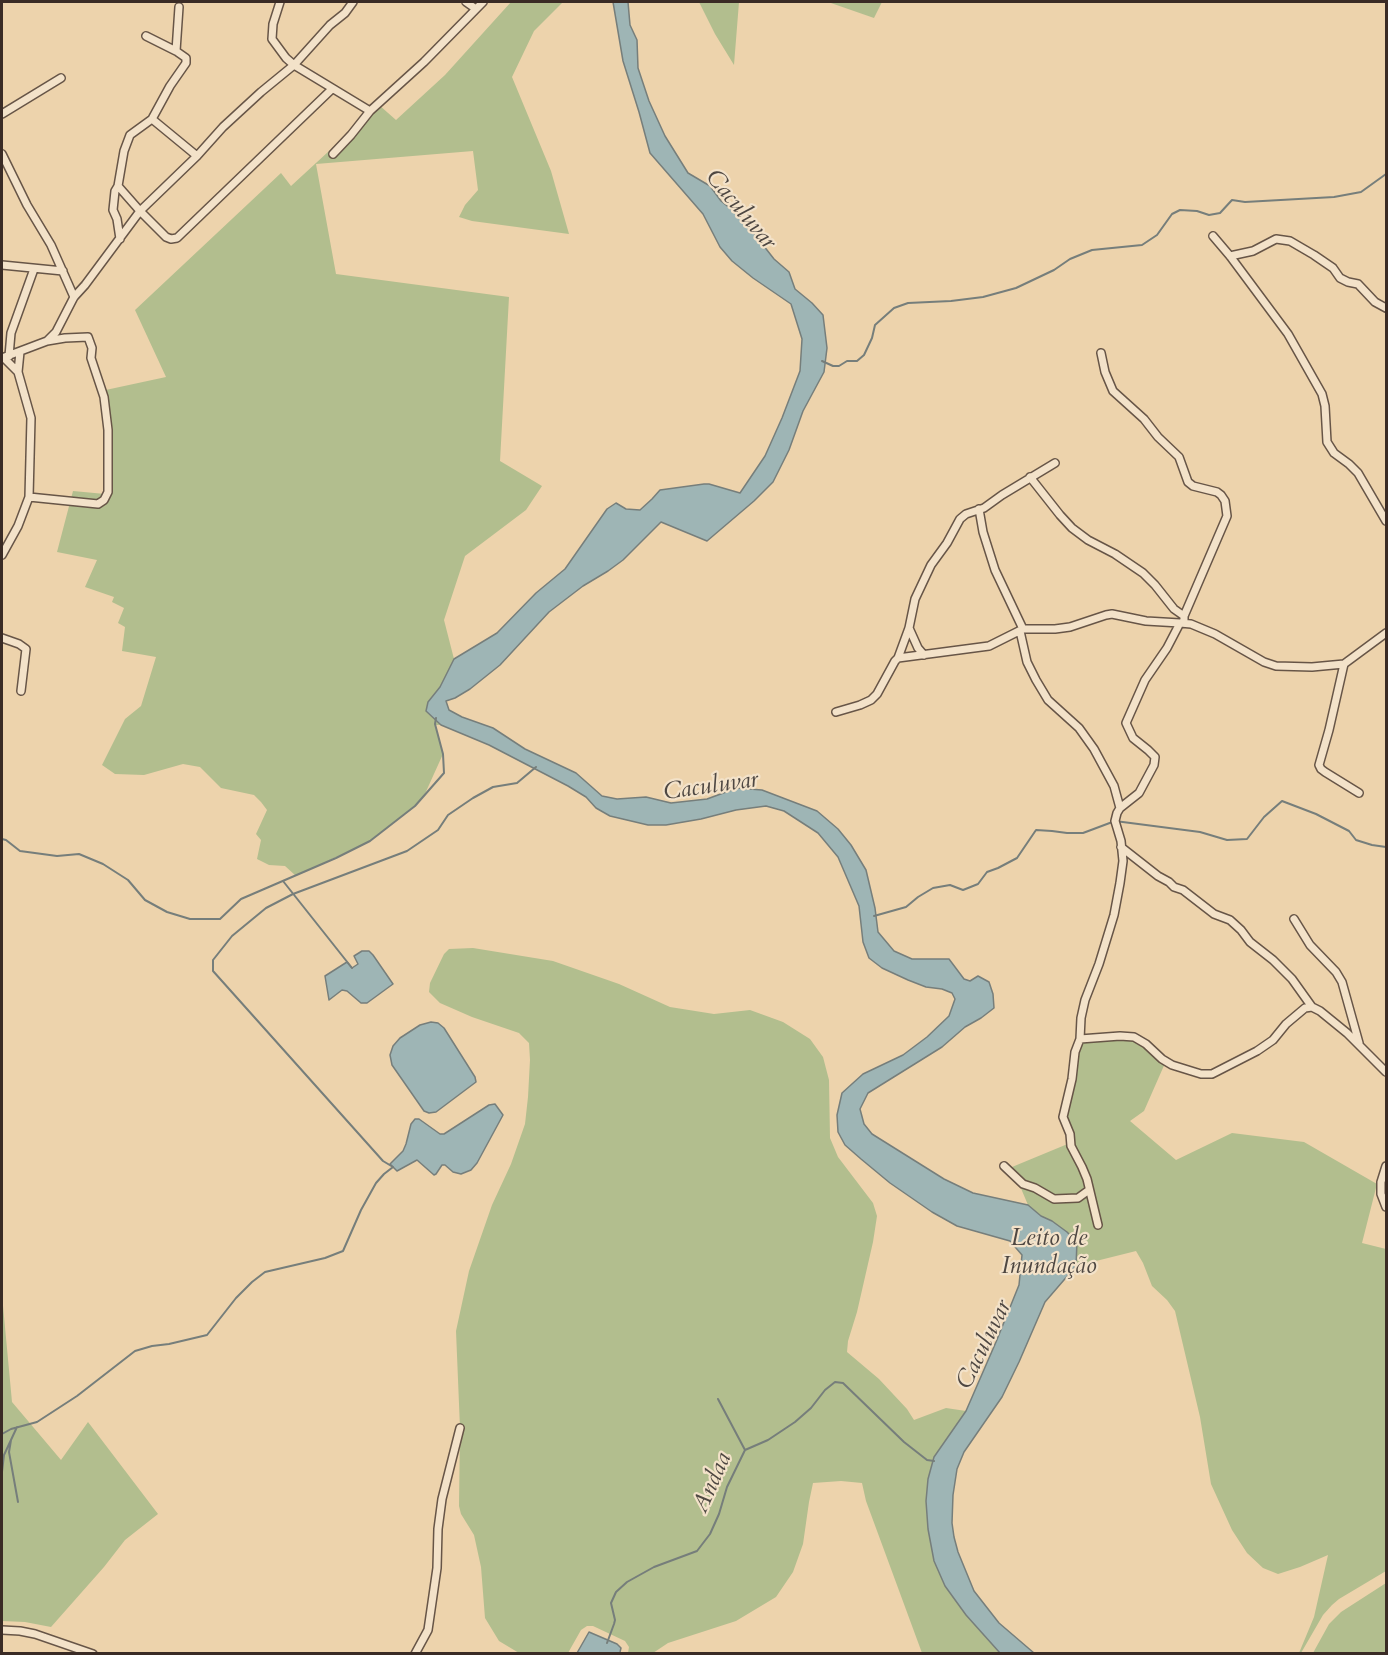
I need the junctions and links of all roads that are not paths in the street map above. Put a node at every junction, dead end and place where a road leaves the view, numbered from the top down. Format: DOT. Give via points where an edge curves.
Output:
graph roads {
  1 [pos="280,2"];
  2 [pos="353,2"];
  3 [pos="466,2"];
  4 [pos="483,2"];
  5 [pos="178,7"];
  6 [pos="476,9"];
  7 [pos="146,36"];
  8 [pos="176,51"];
  9 [pos="294,65"];
  10 [pos="62,78"];
  11 [pos="333,89"];
  12 [pos="370,111"];
  13 [pos="2,114"];
  14 [pos="152,119"];
  15 [pos="2,153"];
  16 [pos="333,154"];
  17 [pos="196,156"];
  18 [pos="118,186"];
  19 [pos="140,211"];
  20 [pos="1213,236"];
  21 [pos="120,239"];
  22 [pos="1230,256"];
  23 [pos="2,265"];
  24 [pos="34,269"];
  25 [pos="63,271"];
  26 [pos="74,297"];
  27 [pos="1386,308"];
  28 [pos="47,341"];
  29 [pos="20,352"];
  30 [pos="1101,353"];
  31 [pos="5,358"];
  32 [pos="18,372"];
  33 [pos="1055,463"];
  34 [pos="1030,477"];
  35 [pos="29,497"];
  36 [pos="1376,504"];
  37 [pos="979,509"];
  38 [pos="1386,509"];
  39 [pos="1386,521"];
  40 [pos="2,555"];
  41 [pos="1183,620"];
  42 [pos="909,628"];
  43 [pos="1022,630"];
  44 [pos="1386,633"];
  45 [pos="2,638"];
  46 [pos="924,655"];
  47 [pos="898,658"];
  48 [pos="1344,664"];
  49 [pos="21,691"];
  50 [pos="836,712"];
  51 [pos="1359,793"];
  52 [pos="1120,808"];
  53 [pos="1121,847"];
  54 [pos="1294,919"];
  55 [pos="1312,1007"];
  56 [pos="1080,1039"];
  57 [pos="1360,1046"];
  58 [pos="1386,1072"];
  59 [pos="1004,1166"];
  60 [pos="1386,1166"];
  61 [pos="1089,1190"];
  62 [pos="1386,1207"];
  63 [pos="1098,1225"];
  64 [pos="460,1428"];
  65 [pos="2,1630"];
  66 [pos="93,1653"];
  67 [pos="416,1653"];
  1 -- 9 [label="street" via="272,39"];
  2 -- 9 [label="street"];
  3 -- 6 [label="street"];
  4 -- 6 [label="street"];
  5 -- 8 [label="street"];
  6 -- 12 [label="street"];
  7 -- 8 [label="street"];
  8 -- 14 [label="street" via="186,58 186,63"];
  9 -- 11 [label="street"];
  9 -- 17 [label="street"];
  10 -- 13 [label="street"];
  11 -- 12 [label="street"];
  11 -- 19 [label="street" via="177,238 166,237"];
  12 -- 16 [label="street"];
  14 -- 17 [label="street"];
  14 -- 18 [label="street" via="130,135"];
  15 -- 25 [label="street"];
  17 -- 19 [label="street"];
  18 -- 19 [label="street"];
  18 -- 21 [label="street" via="113,210"];
  19 -- 21 [label="street"];
  20 -- 22 [label="street"];
  21 -- 26 [label="street"];
  22 -- 27 [label="street" via="1276,239 1290,241 1334,268 1340,278 1358,284"];
  22 -- 36 [label="street" via="1288,334 1322,394 1327,442 1358,473"];
  23 -- 24 [label="street"];
  24 -- 25 [label="street"];
  24 -- 31 [label="street"];
  25 -- 26 [label="street"];
  26 -- 28 [label="street"];
  28 -- 29 [label="street"];
  28 -- 35 [label="street" via="88,337 104,397 108,492 98,504"];
  29 -- 31 [label="street"];
  29 -- 32 [label="street"];
  30 -- 41 [label="street" via="1113,391 1179,458 1188,482 1217,492 1225,501 1227,516"];
  31 -- 32 [label="street"];
  32 -- 35 [label="street" via="31,418"];
  33 -- 34 [label="street"];
  34 -- 37 [label="street"];
  34 -- 41 [label="street" via="1072,528 1143,573"];
  35 -- 40 [label="street"];
  36 -- 38 [label="street"];
  36 -- 39 [label="street"];
  37 -- 42 [label="street" via="960,519 931,565 915,599"];
  37 -- 43 [label="street" via="995,570"];
  41 -- 43 [label="street" via="1146,621 1112,614 1070,627"];
  41 -- 48 [label="street" via="1276,666"];
  41 -- 52 [label="street" via="1128,715 1126,723 1133,738 1155,757 1139,793"];
  42 -- 46 [label="street"];
  42 -- 47 [label="street"];
  43 -- 46 [label="street" via="989,646"];
  43 -- 52 [label="street" via="1027,662 1036,680 1048,699 1080,728 1094,749 1114,786"];
  44 -- 48 [label="street"];
  45 -- 49 [label="street" via="26,649"];
  46 -- 47 [label="street"];
  47 -- 50 [label="street" via="871,700"];
  48 -- 51 [label="street" via="1319,765"];
  52 -- 53 [label="street" via="1115,820"];
  53 -- 55 [label="street" via="1214,914 1230,920 1292,979"];
  53 -- 56 [label="street" via="1123,861 1114,915 1085,1000"];
  54 -- 57 [label="street" via="1342,982"];
  55 -- 56 [label="street" via="1305,1008 1257,1051 1212,1074 1172,1065 1134,1038"];
  55 -- 57 [label="street"];
  56 -- 61 [label="street" via="1063,1117"];
  57 -- 58 [label="street"];
  59 -- 61 [label="street" via="1023,1184 1054,1199 1078,1198"];
  60 -- 62 [label="street" via="1381,1182"];
  61 -- 63 [label="street"];
  64 -- 67 [label="street" via="442,1499 428,1630"];
  65 -- 66 [label="street" via="21,1630"];
}
